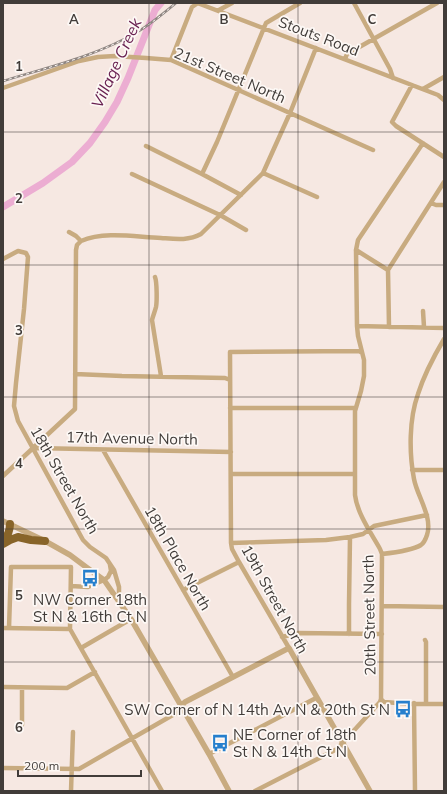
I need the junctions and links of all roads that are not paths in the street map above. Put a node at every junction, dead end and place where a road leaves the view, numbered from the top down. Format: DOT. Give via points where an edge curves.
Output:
graph roads {
  1 [pos="232,3"];
  2 [pos="300,3"];
  3 [pos="354,3"];
  4 [pos="437,3"];
  5 [pos="219,10"];
  6 [pos="264,28"];
  7 [pos="373,39"];
  8 [pos="316,48"];
  9 [pos="345,59"];
  10 [pos="171,60"];
  11 [pos="444,77"];
  12 [pos="393,78"];
  13 [pos="412,85"];
  14 [pos="3,88"];
  15 [pos="423,89"];
  16 [pos="238,91"];
  17 [pos="444,100"];
  18 [pos="290,113"];
  19 [pos="423,144"];
  20 [pos="146,146"];
  21 [pos="373,150"];
  22 [pos="444,157"];
  23 [pos="263,172"];
  24 [pos="132,174"];
  25 [pos="202,174"];
  26 [pos="444,182"];
  27 [pos="241,195"];
  28 [pos="317,197"];
  29 [pos="431,203"];
  30 [pos="444,205"];
  31 [pos="220,215"];
  32 [pos="246,230"];
  33 [pos="69,232"];
  34 [pos="81,241"];
  35 [pos="356,250"];
  36 [pos="3,259"];
  37 [pos="388,270"];
  38 [pos="155,277"];
  39 [pos="423,311"];
  40 [pos="357,326"];
  41 [pos="389,327"];
  42 [pos="424,327"];
  43 [pos="444,328"];
  44 [pos="444,339"];
  45 [pos="362,353"];
  46 [pos="75,374"];
  47 [pos="160,376"];
  48 [pos="230,380"];
  49 [pos="230,408"];
  50 [pos="356,408"];
  51 [pos="33,448"];
  52 [pos="103,450"];
  53 [pos="230,452"];
  54 [pos="412,470"];
  55 [pos="444,470"];
  56 [pos="231,474"];
  57 [pos="355,474"];
  58 [pos="3,476"];
  59 [pos="427,515"];
  60 [pos="6,523"];
  61 [pos="369,529"];
  62 [pos="350,537"];
  63 [pos="45,541"];
  64 [pos="3,543"];
  65 [pos="231,543"];
  66 [pos="382,554"];
  67 [pos="239,562"];
  68 [pos="110,564"];
  69 [pos="104,580"];
  70 [pos="71,586"];
  71 [pos="183,590"];
  72 [pos="119,602"];
  73 [pos="382,606"];
  74 [pos="444,607"];
  75 [pos="131,619"];
  76 [pos="3,628"];
  77 [pos="9,628"];
  78 [pos="70,629"];
  79 [pos="349,634"];
  80 [pos="382,634"];
  81 [pos="282,637"];
  82 [pos="425,640"];
  83 [pos="81,648"];
  84 [pos="289,648"];
  85 [pos="95,672"];
  86 [pos="232,677"];
  87 [pos="3,687"];
  88 [pos="22,688"];
  89 [pos="316,698"];
  90 [pos="381,699"];
  91 [pos="414,703"];
  92 [pos="426,703"];
  93 [pos="444,704"];
  94 [pos="182,706"];
  95 [pos="22,725"];
  96 [pos="73,732"];
  97 [pos="132,738"];
  98 [pos="342,743"];
  99 [pos="209,754"];
  100 [pos="3,768"];
  101 [pos="72,769"];
  102 [pos="71,791"];
  103 [pos="162,791"];
  104 [pos="229,791"];
  105 [pos="255,791"];
  106 [pos="370,791"];
  107 [pos="415,791"];
  1 -- 5 [label="street"];
  2 -- 6 [label="street" via="266,23"];
  3 -- 7 [label="street"];
  4 -- 7 [label="street"];
  5 -- 6 [label="street, Stouts Road"];
  5 -- 10 [label="street, Stouts Road" via="198,3 193,6"];
  6 -- 8 [label="street, Stouts Road"];
  6 -- 16 [label="street"];
  7 -- 9 [label="street" via="347,54"];
  7 -- 12 [label="street"];
  8 -- 9 [label="street, Stouts Road"];
  8 -- 18 [label="street"];
  9 -- 12 [label="street, Stouts Road"];
  10 -- 14 [label="street, 21st Street North" via="98,57 79,61"];
  10 -- 16 [label="street, 21st Street North"];
  11 -- 15 [label="street"];
  12 -- 13 [label="street, Stouts Road"];
  13 -- 15 [label="street, Stouts Road"];
  13 -- 19 [label="street" via="392,122"];
  15 -- 17 [label="street, Stouts Road"];
  16 -- 18 [label="street, 21st Street North"];
  16 -- 25 [label="street"];
  18 -- 21 [label="street, 21st Street North"];
  18 -- 23 [label="street"];
  19 -- 22 [label="street"];
  19 -- 35 [label="street" via="358,240"];
  20 -- 25 [label="street"];
  23 -- 27 [label="street"];
  23 -- 28 [label="street"];
  24 -- 31 [label="street"];
  25 -- 27 [label="street"];
  26 -- 29 [label="street"];
  27 -- 31 [label="street"];
  29 -- 30 [label="street"];
  29 -- 37 [label="street"];
  31 -- 32 [label="street"];
  31 -- 34 [label="street" via="198,236 181,240 107,234"];
  33 -- 34 [label="street"];
  34 -- 46 [label="street" via="76,250"];
  35 -- 37 [label="street"];
  35 -- 40 [label="street, 20th Street North"];
  36 -- 51 [label="street, 18th Street North" via="18,251 26,253 28,257 14,406 18,421"];
  37 -- 41 [label="street"];
  38 -- 47 [label="street" via="156,308 152,320"];
  39 -- 42 [label="street"];
  40 -- 41 [label="street"];
  40 -- 45 [label="street, 20th Street North"];
  41 -- 42 [label="street"];
  42 -- 43 [label="street"];
  44 -- 54 [label="street" via="418,393 414,408 410,445"];
  45 -- 48 [label="street, 19th Street North" via="230,352"];
  45 -- 50 [label="street, 20th Street North" via="364,380"];
  46 -- 47 [label="street"];
  46 -- 51 [label="street" via="75,409"];
  47 -- 48 [label="street"];
  48 -- 49 [label="street, 19th Street North"];
  49 -- 50 [label="street"];
  49 -- 53 [label="street, 19th Street North"];
  50 -- 57 [label="street, 20th Street North"];
  51 -- 52 [label="street, 17th Avenue North"];
  51 -- 58 [label="street"];
  51 -- 68 [label="street, 18th Street North" via="83,540"];
  52 -- 53 [label="street, 17th Avenue North"];
  52 -- 71 [label="street, 18th Place North"];
  53 -- 56 [label="street, 19th Street North"];
  54 -- 55 [label="street"];
  54 -- 59 [label="street"];
  56 -- 57 [label="street"];
  56 -- 65 [label="street, 19th Street North"];
  57 -- 61 [label="street, 20th Street North" via="356,499"];
  59 -- 61 [label="street"];
  59 -- 66 [label="street" via="427,536 421,545"];
  60 -- 63 [label="street"];
  60 -- 64 [label="highway" via="10,529"];
  61 -- 62 [label="street" via="363,534"];
  61 -- 66 [label="street, 20th Street North"];
  62 -- 65 [label="street"];
  62 -- 79 [label="street"];
  63 -- 64 [label="highway" via="18,537"];
  63 -- 69 [label="street"];
  65 -- 67 [label="street, 19th Street North"];
  66 -- 73 [label="street, 20th Street North"];
  67 -- 71 [label="street"];
  67 -- 81 [label="street, 19th Street North"];
  68 -- 69 [label="street" via="111,571"];
  68 -- 72 [label="street, 18th Street North" via="119,586"];
  69 -- 70 [label="street" via="88,586"];
  69 -- 72 [label="street"];
  70 -- 77 [label="street" via="71,567 11,566"];
  70 -- 78 [label="street"];
  71 -- 86 [label="street, 18th Place North"];
  72 -- 75 [label="street"];
  73 -- 74 [label="street"];
  73 -- 80 [label="street, 20th Street North"];
  75 -- 83 [label="street"];
  75 -- 94 [label="street"];
  76 -- 77 [label="street"];
  77 -- 78 [label="street"];
  78 -- 83 [label="street"];
  79 -- 80 [label="street"];
  79 -- 81 [label="street" via="298,634"];
  80 -- 90 [label="street, 20th Street North"];
  81 -- 84 [label="street, 19th Street North"];
  82 -- 92 [label="street"];
  83 -- 85 [label="street"];
  84 -- 86 [label="street"];
  84 -- 89 [label="street, 19th Street North"];
  85 -- 88 [label="street" via="67,688"];
  85 -- 97 [label="street"];
  86 -- 94 [label="street" via="184,702"];
  87 -- 88 [label="street"];
  88 -- 95 [label="street"];
  89 -- 98 [label="street, 19th Street North"];
  89 -- 99 [label="street"];
  90 -- 91 [label="street" via="384,702"];
  90 -- 98 [label="street"];
  91 -- 92 [label="street"];
  91 -- 107 [label="street"];
  92 -- 93 [label="street"];
  94 -- 97 [label="street" via="178,712"];
  94 -- 99 [label="street"];
  96 -- 101 [label="street"];
  97 -- 101 [label="street" via="79,769"];
  97 -- 103 [label="street"];
  98 -- 105 [label="street"];
  98 -- 106 [label="street, 19th Street North"];
  99 -- 104 [label="street"];
  100 -- 101 [label="street"];
  101 -- 102 [label="street"];
}
